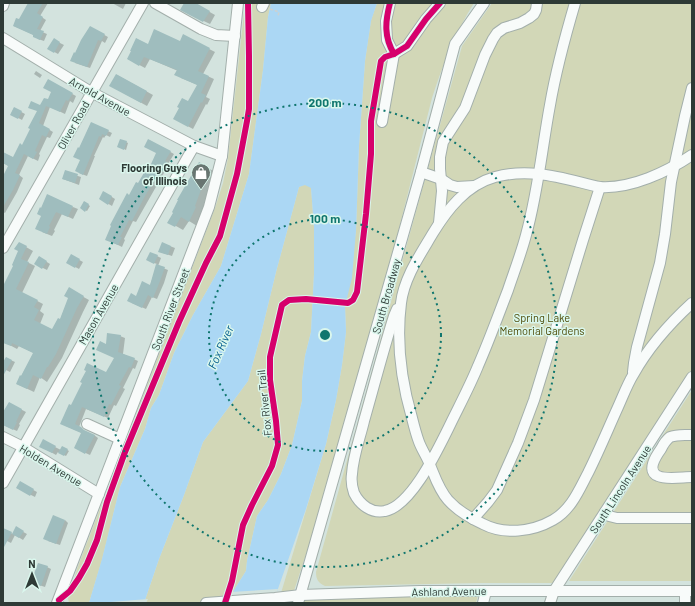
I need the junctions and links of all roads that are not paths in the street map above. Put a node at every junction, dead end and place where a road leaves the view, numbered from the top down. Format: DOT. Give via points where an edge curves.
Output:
graph roads {
  1 [pos="4,3"];
  2 [pos="143,3"];
  3 [pos="156,3"];
  4 [pos="238,3"];
  5 [pos="390,3"];
  6 [pos="440,3"];
  7 [pos="484,3"];
  8 [pos="537,3"];
  9 [pos="575,3"];
  10 [pos="3,6"];
  11 [pos="235,36"];
  12 [pos="3,38"];
  13 [pos="394,54"];
  14 [pos="692,88"];
  15 [pos="91,92"];
  16 [pos="382,122"];
  17 [pos="194,146"];
  18 [pos="692,155"];
  19 [pos="222,156"];
  20 [pos="674,166"];
  21 [pos="421,172"];
  22 [pos="540,174"];
  23 [pos="441,179"];
  24 [pos="476,186"];
  25 [pos="600,187"];
  26 [pos="438,224"];
  27 [pos="3,248"];
  28 [pos="401,301"];
  29 [pos="692,303"];
  30 [pos="632,376"];
  31 [pos="692,377"];
  32 [pos="87,424"];
  33 [pos="692,435"];
  34 [pos="3,437"];
  35 [pos="120,439"];
  36 [pos="23,447"];
  37 [pos="430,464"];
  38 [pos="692,477"];
  39 [pos="3,482"];
  40 [pos="100,494"];
  41 [pos="605,512"];
  42 [pos="692,518"];
  43 [pos="473,519"];
  44 [pos="486,591"];
  45 [pos="554,591"];
  46 [pos="689,591"];
  47 [pos="299,599"];
  48 [pos="57,603"];
  49 [pos="206,603"];
  50 [pos="213,603"];
  51 [pos="483,603"];
  52 [pos="550,603"];
  53 [pos="685,603"];
  1 -- 10 [label="street"];
  2 -- 15 [label="street, Oliver Road"];
  3 -- 11 [label="street" via="201,29 216,35"];
  4 -- 11 [label="street, South River Street"];
  5 -- 13 [label="street" via="386,21 387,40"];
  6 -- 13 [label="street" via="407,46"];
  7 -- 21 [label="street, South Broadway" via="455,44"];
  8 -- 23 [label="street" via="534,14 520,23 504,28 493,39 465,108 443,142 440,157"];
  9 -- 22 [label="street" via="557,71"];
  11 -- 19 [label="street, South River Street"];
  12 -- 15 [label="street, Arnold Avenue"];
  13 -- 16 [label="street"];
  14 -- 20 [label="street"];
  15 -- 17 [label="street, Arnold Avenue"];
  15 -- 27 [label="street, Oliver Road"];
  17 -- 19 [label="street, Arnold Avenue"];
  17 -- 36 [label="street, Mason Avenue"];
  18 -- 20 [label="street"];
  19 -- 35 [label="street, South River Street" via="209,207"];
  20 -- 25 [label="street" via="632,183"];
  20 -- 30 [label="street" via="660,263"];
  21 -- 23 [label="street"];
  21 -- 47 [label="street, South Broadway"];
  22 -- 24 [label="street" via="506,175 485,180"];
  22 -- 25 [label="street"];
  22 -- 37 [label="street" via="527,234 501,308 479,364"];
  23 -- 24 [label="street" via="457,187"];
  23 -- 26 [label="street"];
  24 -- 26 [label="street" via="458,200"];
  25 -- 43 [label="street" via="534,400 518,443 497,490"];
  26 -- 28 [label="street" via="412,269"];
  28 -- 37 [label="street" via="398,333 404,391 419,441"];
  28 -- 37 [label="street" via="394,316 355,456 351,477 354,493 370,510 379,512 394,508 407,496"];
  29 -- 30 [label="street" via="657,339"];
  30 -- 43 [label="street" via="579,490 561,515 541,525 516,531 492,528"];
  31 -- 41 [label="street, South Lincoln Avenue"];
  32 -- 35 [label="street"];
  33 -- 38 [label="street" via="669,438 654,459 652,468 659,477"];
  34 -- 36 [label="street, Holden Avenue"];
  35 -- 40 [label="street, South River Street"];
  36 -- 39 [label="street, Mason Avenue"];
  36 -- 40 [label="street, Holden Avenue"];
  37 -- 43 [label="street" via="448,500"];
  40 -- 48 [label="street, South River Street"];
  41 -- 42 [label="street" via="618,518"];
  41 -- 45 [label="street, South Lincoln Avenue"];
  44 -- 45 [label="street, Ashland Avenue"];
  44 -- 47 [label="street, Ashland Avenue" via="420,591"];
  44 -- 51 [label="street"];
  45 -- 46 [label="street, Ashland Avenue"];
  45 -- 52 [label="street, South Lincoln Avenue"];
  46 -- 53 [label="street"];
  47 -- 50 [label="street, Ashland Avenue" via="275,598"];
  49 -- 50 [label="street, Ashland Avenue"];
}
